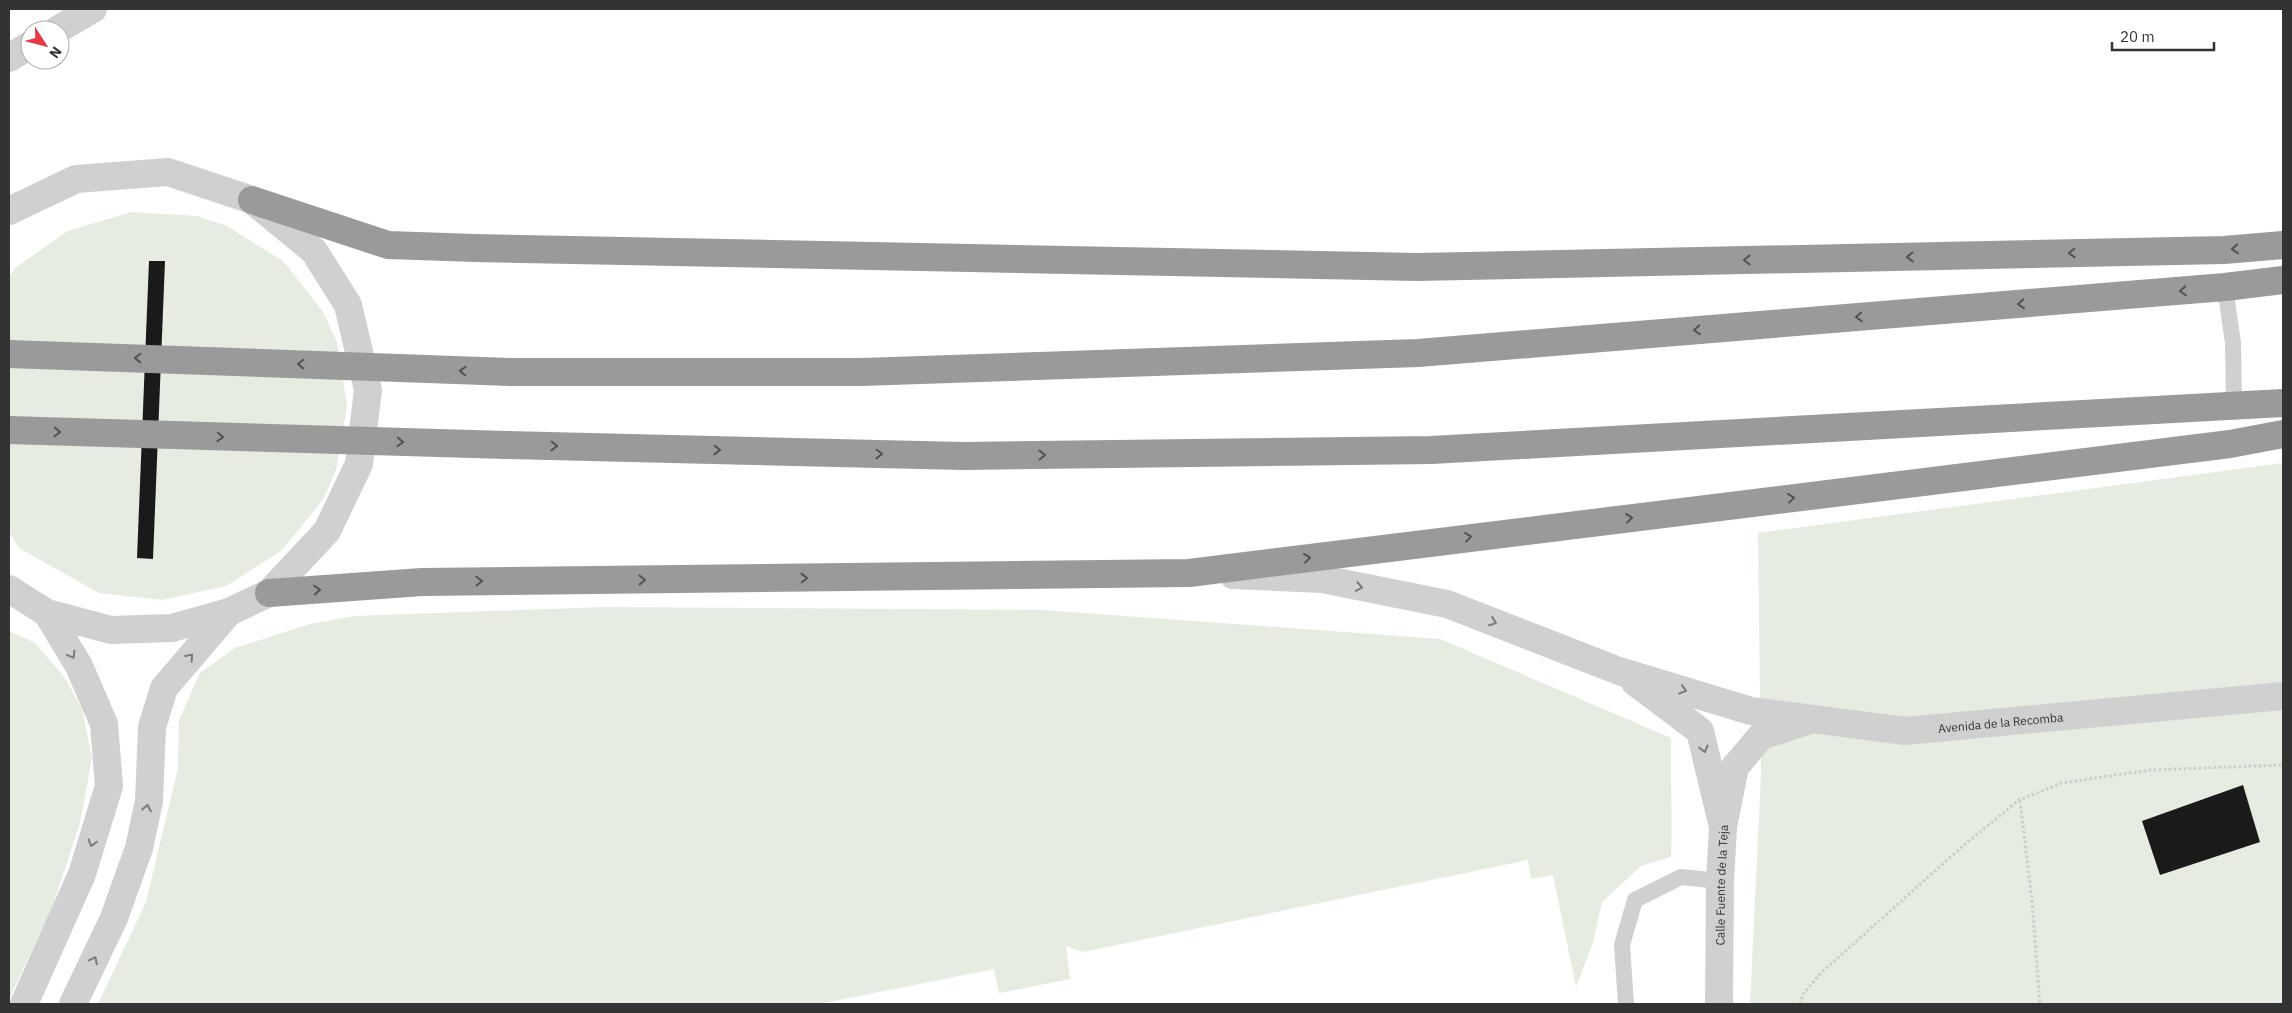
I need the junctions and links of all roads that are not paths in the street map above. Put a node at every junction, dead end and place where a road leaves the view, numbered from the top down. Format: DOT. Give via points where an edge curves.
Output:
graph roads {
  1 [pos="93,9"];
  2 [pos="70,22"];
  3 [pos="20,51"];
  4 [pos="9,58"];
  5 [pos="252,200"];
  6 [pos="9,211"];
  7 [pos="2283,245"];
  8 [pos="2283,280"];
  9 [pos="2225,287"];
  10 [pos="9,354"];
  11 [pos="2283,403"];
  12 [pos="2234,406"];
  13 [pos="9,430"];
  14 [pos="2283,434"];
  15 [pos="1189,573"];
  16 [pos="9,589"];
  17 [pos="269,593"];
  18 [pos="229,612"];
  19 [pos="47,613"];
  20 [pos="1619,671"];
  21 [pos="2283,696"];
  22 [pos="1813,719"];
  23 [pos="1736,767"];
  24 [pos="1723,827"];
  25 [pos="1720,881"];
  26 [pos="24,1004"];
  27 [pos="72,1004"];
  28 [pos="1626,1004"];
  29 [pos="1719,1004"];
  1 -- 2 [label="street"];
  3 -- 4 [label="street"];
  5 -- 6 [label="street" via="168,172 76,178"];
  7 -- 5 [label="highway, one-way" via="2224,250 1417,267 495,248 388,245"];
  5 -- 17 [label="street" via="314,251 348,305 368,390 359,464 327,531"];
  8 -- 9 [label="highway"];
  9 -- 10 [label="highway, one-way, bridge" via="1418,353 861,372 512,372"];
  9 -- 12 [label="lane" via="2233,343"];
  11 -- 12 [label="highway"];
  13 -- 12 [label="highway, one-way, bridge" via="963,456 1431,450"];
  15 -- 14 [label="highway, one-way" via="2230,444"];
  17 -- 15 [label="highway, one-way" via="422,582"];
  15 -- 20 [label="street, one-way" via="1322,579 1447,604"];
  16 -- 19 [label="street"];
  17 -- 18 [label="street"];
  18 -- 19 [label="street" via="172,628 111,630"];
  27 -- 18 [label="street, one-way" via="114,918 139,848 148,801 152,727 164,688"];
  19 -- 26 [label="street, one-way" via="79,666 104,724 109,786 82,874"];
  20 -- 22 [label="street, one-way" via="1751,711"];
  20 -- 24 [label="street, one-way" via="1700,731"];
  21 -- 22 [label="street, Avenida de la Recomba" via="1905,731"];
  22 -- 23 [label="street, Avenida de la Recomba" via="1761,736"];
  23 -- 24 [label="street, Calle Fuente de la Teja"];
  24 -- 25 [label="street, Calle Fuente de la Teja"];
  25 -- 28 [label="lane" via="1682,877 1635,900 1622,945"];
  25 -- 29 [label="street, Calle Fuente de la Teja"];
}
